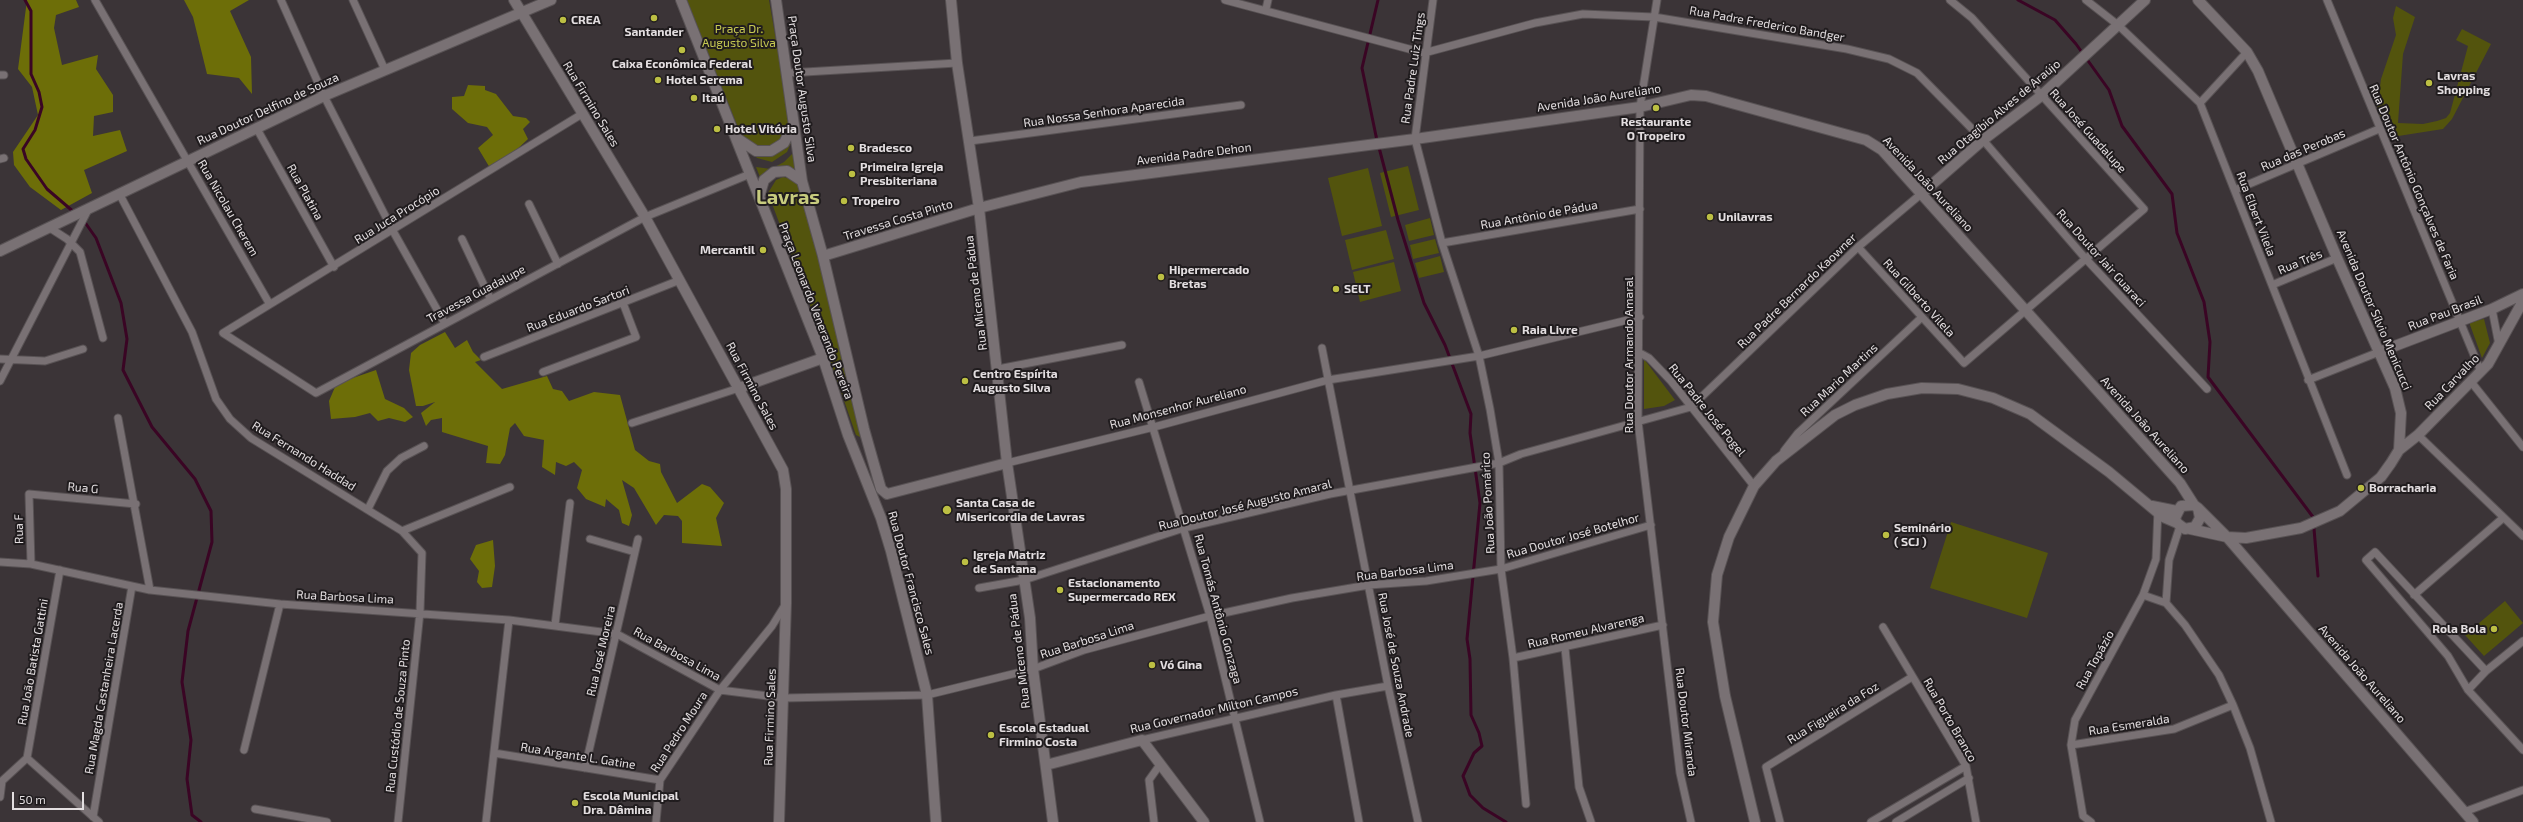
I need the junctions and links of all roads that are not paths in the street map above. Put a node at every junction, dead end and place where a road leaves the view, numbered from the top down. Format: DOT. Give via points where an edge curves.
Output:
graph roads {
  1 [pos="95,0"];
  2 [pos="281,0"];
  3 [pos="354,0"];
  4 [pos="514,0"];
  5 [pos="551,0"];
  6 [pos="681,0"];
  7 [pos="776,0"];
  8 [pos="951,0"];
  9 [pos="1225,0"];
  10 [pos="1268,0"];
  11 [pos="1433,0"];
  12 [pos="1657,0"];
  13 [pos="1950,0"];
  14 [pos="2086,0"];
  15 [pos="2145,0"];
  16 [pos="2198,0"];
  17 [pos="2327,0"];
  18 [pos="1266,10"];
  19 [pos="519,12"];
  20 [pos="1654,17"];
  21 [pos="2118,25"];
  22 [pos="2247,52"];
  23 [pos="1424,53"];
  24 [pos="957,63"];
  25 [pos="385,70"];
  26 [pos="788,73"];
  27 [pos="324,96"];
  28 [pos="2041,96"];
  29 [pos="2200,103"];
  30 [pos="1241,105"];
  31 [pos="1640,107"];
  32 [pos="582,114"];
  33 [pos="793,123"];
  34 [pos="257,129"];
  35 [pos="2380,129"];
  36 [pos="735,136"];
  37 [pos="1414,139"];
  38 [pos="1983,140"];
  39 [pos="970,141"];
  40 [pos="188,162"];
  41 [pos="2298,163"];
  42 [pos="750,174"];
  43 [pos="802,182"];
  44 [pos="2235,190"];
  45 [pos="1921,194"];
  46 [pos="120,195"];
  47 [pos="759,197"];
  48 [pos="528,204"];
  49 [pos="980,208"];
  50 [pos="1640,209"];
  51 [pos="88,210"];
  52 [pos="645,217"];
  53 [pos="50,228"];
  54 [pos="393,231"];
  55 [pos="462,239"];
  56 [pos="72,243"];
  57 [pos="1442,243"];
  58 [pos="1858,247"];
  59 [pos="0,251"];
  60 [pos="823,256"];
  61 [pos="2085,258"];
  62 [pos="2337,258"];
  63 [pos="558,264"];
  64 [pos="334,266"];
  65 [pos="680,280"];
  66 [pos="2272,285"];
  67 [pos="2523,294"];
  68 [pos="490,298"];
  69 [pos="2511,300"];
  70 [pos="269,303"];
  71 [pos="623,303"];
  72 [pos="2522,308"];
  73 [pos="2492,309"];
  74 [pos="2025,310"];
  75 [pos="1640,317"];
  76 [pos="1921,318"];
  77 [pos="2461,321"];
  78 [pos="444,322"];
  79 [pos="223,333"];
  80 [pos="103,338"];
  81 [pos="1122,345"];
  82 [pos="2499,345"];
  83 [pos="1322,348"];
  84 [pos="83,349"];
  85 [pos="1638,352"];
  86 [pos="2379,352"];
  87 [pos="1479,356"];
  88 [pos="484,357"];
  89 [pos="12,358"];
  90 [pos="823,358"];
  91 [pos="0,359"];
  92 [pos="998,369"];
  93 [pos="543,372"];
  94 [pos="2481,372"];
  95 [pos="1328,380"];
  96 [pos="2308,380"];
  97 [pos="0,381"];
  98 [pos="1139,382"];
  99 [pos="2472,383"];
  100 [pos="740,388"];
  101 [pos="2206,389"];
  102 [pos="1691,407"];
  103 [pos="118,418"];
  104 [pos="1638,421"];
  105 [pos="632,423"];
  106 [pos="1154,427"];
  107 [pos="864,430"];
  108 [pos="2418,435"];
  109 [pos="848,436"];
  110 [pos="424,446"];
  111 [pos="2523,446"];
  112 [pos="2399,450"];
  113 [pos="1776,461"];
  114 [pos="1008,463"];
  115 [pos="1499,463"];
  116 [pos="2347,475"];
  117 [pos="2180,483"];
  118 [pos="1754,486"];
  119 [pos="510,487"];
  120 [pos="1350,492"];
  121 [pos="29,494"];
  122 [pos="887,494"];
  123 [pos="570,503"];
  124 [pos="136,504"];
  125 [pos="2196,507"];
  126 [pos="2156,508"];
  127 [pos="368,509"];
  128 [pos="2179,509"];
  129 [pos="881,518"];
  130 [pos="2503,518"];
  131 [pos="1651,525"];
  132 [pos="2182,526"];
  133 [pos="1184,528"];
  134 [pos="402,531"];
  135 [pos="2523,536"];
  136 [pos="2227,537"];
  137 [pos="590,539"];
  138 [pos="638,539"];
  139 [pos="635,552"];
  140 [pos="2156,559"];
  141 [pos="2169,560"];
  142 [pos="0,562"];
  143 [pos="31,564"];
  144 [pos="1501,569"];
  145 [pos="60,570"];
  146 [pos="1024,580"];
  147 [pos="1369,585"];
  148 [pos="132,586"];
  149 [pos="979,588"];
  150 [pos="150,590"];
  151 [pos="2143,595"];
  152 [pos="2414,595"];
  153 [pos="786,603"];
  154 [pos="2166,603"];
  155 [pos="280,604"];
  156 [pos="420,612"];
  157 [pos="1210,616"];
  158 [pos="509,620"];
  159 [pos="554,625"];
  160 [pos="1662,625"];
  161 [pos="772,626"];
  162 [pos="1883,628"];
  163 [pos="785,630"];
  164 [pos="617,634"];
  165 [pos="2523,641"];
  166 [pos="1565,648"];
  167 [pos="1513,658"];
  168 [pos="1033,669"];
  169 [pos="2486,671"];
  170 [pos="1912,677"];
  171 [pos="1388,686"];
  172 [pos="720,690"];
  173 [pos="2468,690"];
  174 [pos="927,695"];
  175 [pos="1336,695"];
  176 [pos="784,698"];
  177 [pos="2233,705"];
  178 [pos="1236,720"];
  179 [pos="1142,740"];
  180 [pos="2071,745"];
  181 [pos="244,750"];
  182 [pos="2523,750"];
  183 [pos="494,753"];
  184 [pos="27,758"];
  185 [pos="1046,765"];
  186 [pos="1160,766"];
  187 [pos="1966,766"];
  188 [pos="585,768"];
  189 [pos="1969,778"];
  190 [pos="660,780"];
  191 [pos="1,781"];
  192 [pos="1929,789"];
  193 [pos="2523,790"];
  194 [pos="0,797"];
  195 [pos="1934,799"];
  196 [pos="1526,804"];
  197 [pos="1895,808"];
  198 [pos="255,809"];
  199 [pos="2464,812"];
  200 [pos="93,817"];
  201 [pos="1899,820"];
  202 [pos="99,822"];
  203 [pos="327,822"];
  204 [pos="398,822"];
  205 [pos="486,822"];
  206 [pos="656,822"];
  207 [pos="779,822"];
  208 [pos="936,822"];
  209 [pos="1053,822"];
  210 [pos="1154,822"];
  211 [pos="1204,822"];
  212 [pos="1260,822"];
  213 [pos="1359,822"];
  214 [pos="1418,822"];
  215 [pos="1591,822"];
  216 [pos="1691,822"];
  217 [pos="1755,822"];
  218 [pos="1780,822"];
  219 [pos="1871,822"];
  220 [pos="1976,822"];
  221 [pos="2091,822"];
  222 [pos="2271,822"];
  223 [pos="2473,822"];
  1 -- 40 [label="street, Rua Nicolau Cherem"];
  2 -- 27 [label="street"];
  3 -- 25 [label="street"];
  4 -- 19 [label="main road, Rua Firmino Sales"];
  5 -- 19 [label="main road, Rua Doutor Delfino de Souza"];
  6 -- 36 [label="main road"];
  7 -- 26 [label="main road, Praça Doutor Augusto Silva"];
  8 -- 24 [label="main road, Rua Miceno de Pádua"];
  9 -- 18 [label="street"];
  10 -- 18 [label="street"];
  11 -- 23 [label="street, Rua Padre Luiz Tings"];
  12 -- 20 [label="street, Rua Doutor Armando Amaral"];
  13 -- 28 [label="street, Rua José Guadalupe" via="1972,18"];
  14 -- 21 [label="street, Rua Elbert Vilela"];
  15 -- 21 [label="main road, Rua Otagíbio Alves de Araújo"];
  16 -- 22 [label="main road, Avenida Doutor Sílvio Menicucci"];
  17 -- 35 [label="street, Rua Doutor Antônio Gonçalves de Faria"];
  18 -- 23 [label="street"];
  19 -- 25 [label="main road, Rua Doutor Delfino de Souza"];
  19 -- 32 [label="main road, Rua Firmino Sales"];
  20 -- 23 [label="street, Rua Padre Frederico Bandger" via="1583,14 1535,23"];
  20 -- 31 [label="street, Rua Doutor Armando Amaral"];
  20 -- 38 [label="street, Rua Padre Frederico Bandger" via="1840,48 1889,59 1917,73"];
  21 -- 28 [label="main road, Rua Otagíbio Alves de Araújo"];
  21 -- 29 [label="street, Rua Elbert Vilela"];
  22 -- 29 [label="street"];
  22 -- 41 [label="main road, Avenida Doutor Sílvio Menicucci" via="2258,71"];
  23 -- 37 [label="street, Rua Padre Luiz Tings"];
  24 -- 26 [label="street"];
  24 -- 39 [label="main road, Rua Miceno de Pádua"];
  25 -- 27 [label="main road, Rua Doutor Delfino de Souza"];
  26 -- 33 [label="main road, Praça Doutor Augusto Silva"];
  27 -- 34 [label="main road, Rua Doutor Delfino de Souza"];
  27 -- 54 [label="street"];
  28 -- 38 [label="main road, Rua Otagíbio Alves de Araújo"];
  28 -- 61 [label="street, Rua José Guadalupe" via="2144,209"];
  29 -- 44 [label="street, Rua Elbert Vilela"];
  30 -- 39 [label="street, Rua Nossa Senhora Aparecida"];
  31 -- 37 [label="main road, Avenida João Aureliano"];
  31 -- 45 [label="main road, Avenida João Aureliano" via="1692,95 1706,96 1866,140 1882,150"];
  31 -- 50 [label="street, Rua Doutor Armando Amaral"];
  32 -- 52 [label="main road, Rua Firmino Sales"];
  32 -- 54 [label="street, Rua Juca Procópio"];
  33 -- 36 [label="main road" via="784,143 771,151 749,149"];
  33 -- 43 [label="main road, Praça Doutor Augusto Silva"];
  34 -- 40 [label="main road, Rua Doutor Delfino de Souza"];
  34 -- 64 [label="street, Rua Platina"];
  35 -- 41 [label="street, Rua das Perobas"];
  35 -- 77 [label="street, Rua Doutor Antônio Gonçalves de Faria"];
  36 -- 42 [label="main road"];
  37 -- 49 [label="main road, Avenida Padre Dehon" via="1081,182"];
  37 -- 57 [label="street, Rua João Pomárico"];
  38 -- 45 [label="main road, Rua Otagíbio Alves de Araújo"];
  38 -- 61 [label="street, Rua Doutor Jair Guaraci"];
  39 -- 49 [label="main road, Rua Miceno de Pádua"];
  40 -- 46 [label="main road, Rua Doutor Delfino de Souza"];
  40 -- 70 [label="street, Rua Nicolau Cherem"];
  41 -- 44 [label="street, Rua das Perobas"];
  41 -- 62 [label="main road, Avenida Doutor Sílvio Menicucci"];
  42 -- 47 [label="main road, Praça Leonardo Venerando Pereira"];
  42 -- 52 [label="street, Travessa Guadalupe"];
  43 -- 47 [label="main road" via="787,171 774,172 764,180"];
  43 -- 60 [label="main road, Praça Leonardo Venerando Pereira"];
  44 -- 66 [label="street, Rua Elbert Vilela"];
  45 -- 58 [label="street, Rua Padre Bernardo Kaowner"];
  45 -- 74 [label="main road, Avenida João Aureliano"];
  46 -- 51 [label="main road, Rua Doutor Delfino de Souza"];
  46 -- 127 [label="street, Rua Fernando Haddad" via="192,332 216,399 230,419 251,438"];
  47 -- 90 [label="main road, Praça Leonardo Venerando Pereira"];
  48 -- 63 [label="street"];
  49 -- 60 [label="main road, Travessa Costa Pinto"];
  49 -- 92 [label="main road, Rua Miceno de Pádua"];
  50 -- 57 [label="street, Rua Antônio de Pádua"];
  50 -- 75 [label="street, Rua Doutor Armando Amaral"];
  51 -- 53 [label="main road, Rua Doutor Delfino de Souza"];
  51 -- 56 [label="street"];
  52 -- 63 [label="street, Travessa Guadalupe"];
  52 -- 65 [label="main road, Rua Firmino Sales"];
  53 -- 56 [label="street"];
  53 -- 59 [label="main road, Rua Doutor Delfino de Souza"];
  54 -- 64 [label="street, Rua Juca Procópio"];
  54 -- 78 [label="street"];
  55 -- 68 [label="street"];
  56 -- 80 [label="street" via="80,252"];
  56 -- 89 [label="street"];
  57 -- 87 [label="street, Rua João Pomárico"];
  58 -- 76 [label="street, Rua Gilberto Vilela"];
  58 -- 102 [label="street, Rua Padre Bernardo Kaowner"];
  60 -- 107 [label="main road, Praça Leonardo Venerando Pereira"];
  61 -- 74 [label="street"];
  61 -- 101 [label="street, Rua Doutor Jair Guaraci"];
  62 -- 66 [label="street, Rua Três"];
  62 -- 86 [label="main road, Avenida Doutor Sílvio Menicucci"];
  63 -- 68 [label="street, Travessa Guadalupe"];
  64 -- 70 [label="street, Rua Juca Procópio"];
  65 -- 71 [label="street, Rua Eduardo Sartori"];
  65 -- 100 [label="main road, Rua Firmino Sales"];
  66 -- 96 [label="street, Rua Elbert Vilela"];
  67 -- 69 [label="main road, Rua Pau Brasil"];
  68 -- 78 [label="street, Travessa Guadalupe"];
  69 -- 72 [label="street"];
  69 -- 73 [label="main road, Rua Pau Brasil"];
  70 -- 79 [label="street, Rua Juca Procópio"];
  71 -- 88 [label="street, Rua Eduardo Sartori"];
  71 -- 93 [label="street" via="636,337"];
  72 -- 82 [label="main road, Rua Carvalho"];
  73 -- 77 [label="main road, Rua Pau Brasil"];
  73 -- 82 [label="street"];
  74 -- 76 [label="street, Rua Gilberto Vilela" via="1964,363"];
  74 -- 117 [label="main road, Avenida João Aureliano"];
  75 -- 85 [label="street, Rua Doutor Armando Amaral"];
  75 -- 87 [label="street, Rua Monsenhor Aureliano"];
  76 -- 113 [label="street, Rua Mario Martins" via="1798,433"];
  77 -- 86 [label="main road, Rua Pau Brasil"];
  77 -- 94 [label="street, Rua Doutor Antônio Gonçalves de Faria"];
  78 -- 79 [label="street, Travessa Guadalupe" via="316,393"];
  81 -- 92 [label="street"];
  82 -- 94 [label="main road, Rua Carvalho"];
  83 -- 95 [label="street, Rua José de Souza Andrade"];
  84 -- 89 [label="street" via="45,360"];
  85 -- 102 [label="street, Rua Padre José Pogel" via="1649,358"];
  85 -- 104 [label="street, Rua Doutor Armando Amaral"];
  86 -- 96 [label="street, Rua Pau Brasil"];
  86 -- 112 [label="main road, Avenida Doutor Sílvio Menicucci" via="2401,406"];
  87 -- 95 [label="street, Rua Monsenhor Aureliano"];
  87 -- 115 [label="street, Rua João Pomárico"];
  89 -- 91 [label="street"];
  89 -- 97 [label="street"];
  90 -- 100 [label="main road"];
  90 -- 109 [label="main road, Praça Leonardo Venerando Pereira"];
  92 -- 114 [label="main road, Rua Miceno de Pádua"];
  94 -- 99 [label="main road, Rua Carvalho"];
  95 -- 106 [label="street, Rua Monsenhor Aureliano"];
  95 -- 120 [label="street, Rua José de Souza Andrade"];
  96 -- 116 [label="street, Rua Elbert Vilela"];
  98 -- 106 [label="street, Rua Tomás Antônio Gonzaga"];
  99 -- 108 [label="main road, Rua Carvalho"];
  99 -- 111 [label="street"];
  100 -- 105 [label="street"];
  100 -- 153 [label="main road, Rua Firmino Sales" via="784,475"];
  102 -- 104 [label="street, Rua Doutor José Augusto Amaral"];
  102 -- 118 [label="street, Rua Padre José Pogel"];
  103 -- 124 [label="street"];
  104 -- 115 [label="street, Rua Doutor José Augusto Amaral" via="1521,454"];
  104 -- 131 [label="street, Rua Doutor Armando Amaral"];
  106 -- 114 [label="street, Rua Monsenhor Aureliano"];
  106 -- 133 [label="street, Rua Tomás Antônio Gonzaga"];
  107 -- 109 [label="main road" via="862,436 856,440"];
  107 -- 122 [label="main road" via="881,489"];
  108 -- 112 [label="main road, Rua Carvalho"];
  108 -- 130 [label="street"];
  109 -- 129 [label="main road, Rua Doutor Francisco Sales"];
  110 -- 127 [label="street" via="401,458 387,471"];
  112 -- 136 [label="main road" via="2381,477 2340,512 2301,528 2246,538"];
  113 -- 118 [label="main road"];
  113 -- 126 [label="main road" via="1834,415 1855,405 1887,394 1922,388 1958,389 1993,398 2030,414"];
  114 -- 122 [label="main road, Rua Monsenhor Aureliano"];
  114 -- 146 [label="main road, Rua Miceno de Pádua"];
  115 -- 120 [label="street, Rua Doutor José Augusto Amaral"];
  115 -- 144 [label="street, Rua João Pomárico"];
  117 -- 125 [label="main road, Avenida João Aureliano"];
  117 -- 128 [label="main road"];
  118 -- 217 [label="main road" via="1729,537 1717,576 1713,622 1725,696"];
  119 -- 134 [label="street"];
  120 -- 133 [label="street, Rua Doutor José Augusto Amaral" via="1330,494"];
  120 -- 147 [label="street, Rua José de Souza Andrade"];
  121 -- 124 [label="street, Rua G"];
  121 -- 143 [label="street, Rua F"];
  122 -- 129 [label="main road" via="881,504"];
  123 -- 159 [label="street"];
  124 -- 150 [label="street"];
  125 -- 128 [label="main road"];
  125 -- 132 [label="main road" via="2199,523"];
  125 -- 136 [label="main road, Avenida João Aureliano"];
  126 -- 128 [label="main road"];
  126 -- 132 [label="main road" via="2167,519"];
  126 -- 140 [label="street, Rua Topázio"];
  127 -- 134 [label="street, Rua Fernando Haddad"];
  128 -- 132 [label="main road"];
  129 -- 174 [label="main road, Rua Doutor Francisco Sales" via="904,597"];
  130 -- 135 [label="street"];
  130 -- 152 [label="street"];
  131 -- 144 [label="street, Rua Doutor José Botelhor"];
  131 -- 160 [label="street, Rua Doutor Armando Amaral"];
  132 -- 136 [label="main road"];
  132 -- 141 [label="street"];
  133 -- 146 [label="street, Rua Doutor José Augusto Amaral"];
  133 -- 157 [label="street, Rua Tomás Antônio Gonzaga"];
  134 -- 156 [label="street, Rua Fernando Haddad" via="422,552"];
  136 -- 199 [label="main road, Avenida João Aureliano"];
  137 -- 139 [label="street"];
  138 -- 139 [label="street, Rua José Moreira"];
  139 -- 164 [label="street, Rua José Moreira"];
  140 -- 141 [label="street"];
  140 -- 151 [label="street, Rua Topázio"];
  141 -- 154 [label="street"];
  142 -- 143 [label="street, Rua Barbosa Lima"];
  143 -- 145 [label="street, Rua Barbosa Lima"];
  144 -- 147 [label="street, Rua Barbosa Lima" via="1426,581"];
  144 -- 167 [label="street, Rua João Pomárico"];
  145 -- 148 [label="street, Rua Barbosa Lima"];
  145 -- 184 [label="street, Rua João Batista Gattini"];
  146 -- 149 [label="street, Rua Doutor José Augusto Amaral"];
  146 -- 168 [label="main road, Rua Miceno de Pádua" via="1030,618"];
  147 -- 157 [label="street, Rua Barbosa Lima"];
  147 -- 171 [label="street, Rua José de Souza Andrade"];
  148 -- 150 [label="street, Rua Barbosa Lima"];
  148 -- 200 [label="street, Rua Magda Castanheira Lacerda"];
  150 -- 155 [label="street, Rua Barbosa Lima"];
  151 -- 154 [label="street"];
  151 -- 180 [label="street, Rua Topázio" via="2075,720"];
  152 -- 169 [label="street"];
  152 -- 173 [label="street" via="2375,552 2366,560 2448,656"];
  153 -- 161 [label="street, Rua Pedro Moura"];
  153 -- 163 [label="main road, Rua Firmino Sales"];
  154 -- 177 [label="street" via="2185,625 2219,675"];
  155 -- 156 [label="street, Rua Barbosa Lima"];
  155 -- 181 [label="street"];
  156 -- 158 [label="street, Rua Barbosa Lima"];
  156 -- 204 [label="street, Rua Custódio de Souza Pinto"];
  157 -- 168 [label="street, Rua Barbosa Lima" via="1084,650"];
  157 -- 178 [label="street, Rua Tomás Antônio Gonzaga"];
  158 -- 159 [label="street, Rua Barbosa Lima"];
  158 -- 183 [label="street"];
  159 -- 164 [label="street, Rua Barbosa Lima"];
  160 -- 166 [label="street, Rua Romeu Alvarenga"];
  160 -- 216 [label="street, Rua Doutor Miranda" via="1680,773"];
  161 -- 163 [label="street" via="778,625"];
  161 -- 172 [label="street, Rua Pedro Moura"];
  162 -- 170 [label="street, Rua Porto Branco"];
  163 -- 176 [label="main road, Rua Firmino Sales"];
  164 -- 172 [label="street, Rua Barbosa Lima"];
  164 -- 188 [label="street, Rua José Moreira"];
  165 -- 169 [label="street"];
  166 -- 167 [label="street, Rua Romeu Alvarenga"];
  166 -- 215 [label="street" via="1579,787"];
  167 -- 196 [label="street, Rua João Pomárico"];
  168 -- 174 [label="street, Rua Barbosa Lima"];
  168 -- 185 [label="main road, Rua Miceno de Pádua"];
  169 -- 173 [label="street"];
  170 -- 187 [label="street, Rua Porto Branco"];
  170 -- 218 [label="street, Rua Figueira da Foz" via="1766,767"];
  171 -- 175 [label="street, Rua Governador Milton Campos"];
  171 -- 214 [label="street, Rua José de Souza Andrade"];
  172 -- 176 [label="street, Rua Barbosa Lima"];
  172 -- 190 [label="street, Rua Pedro Moura"];
  173 -- 182 [label="street"];
  174 -- 176 [label="street, Rua Barbosa Lima"];
  174 -- 208 [label="main road, Rua Doutor Francisco Sales"];
  175 -- 178 [label="street, Rua Governador Milton Campos"];
  175 -- 213 [label="street"];
  176 -- 207 [label="main road, Rua Firmino Sales"];
  177 -- 180 [label="street, Rua Esmeralda" via="2174,729"];
  177 -- 222 [label="street" via="2250,748"];
  178 -- 179 [label="street, Rua Governador Milton Campos"];
  178 -- 212 [label="street, Rua Tomás Antônio Gonzaga"];
  179 -- 185 [label="main road, Rua Governador Milton Campos"];
  179 -- 186 [label="main road"];
  180 -- 221 [label="street, Rua Topázio" via="2083,816"];
  183 -- 188 [label="street, Rua Argante L. Gatine"];
  183 -- 205 [label="street"];
  184 -- 191 [label="street"];
  184 -- 200 [label="street"];
  185 -- 209 [label="main road, Rua Miceno de Pádua"];
  186 -- 210 [label="street" via="1149,780"];
  186 -- 211 [label="main road"];
  187 -- 189 [label="street, Rua Porto Branco"];
  187 -- 192 [label="street"];
  188 -- 190 [label="street, Rua Argante L. Gatine"];
  189 -- 195 [label="street"];
  189 -- 220 [label="street, Rua Porto Branco"];
  190 -- 206 [label="street, Rua Pedro Moura"];
  191 -- 194 [label="street"];
  192 -- 195 [label="street"];
  192 -- 197 [label="street"];
  193 -- 199 [label="street"];
  195 -- 201 [label="street"];
  197 -- 201 [label="street"];
  197 -- 219 [label="street"];
  198 -- 203 [label="street"];
  199 -- 223 [label="main road, Avenida João Aureliano"];
  200 -- 202 [label="street"];
}
